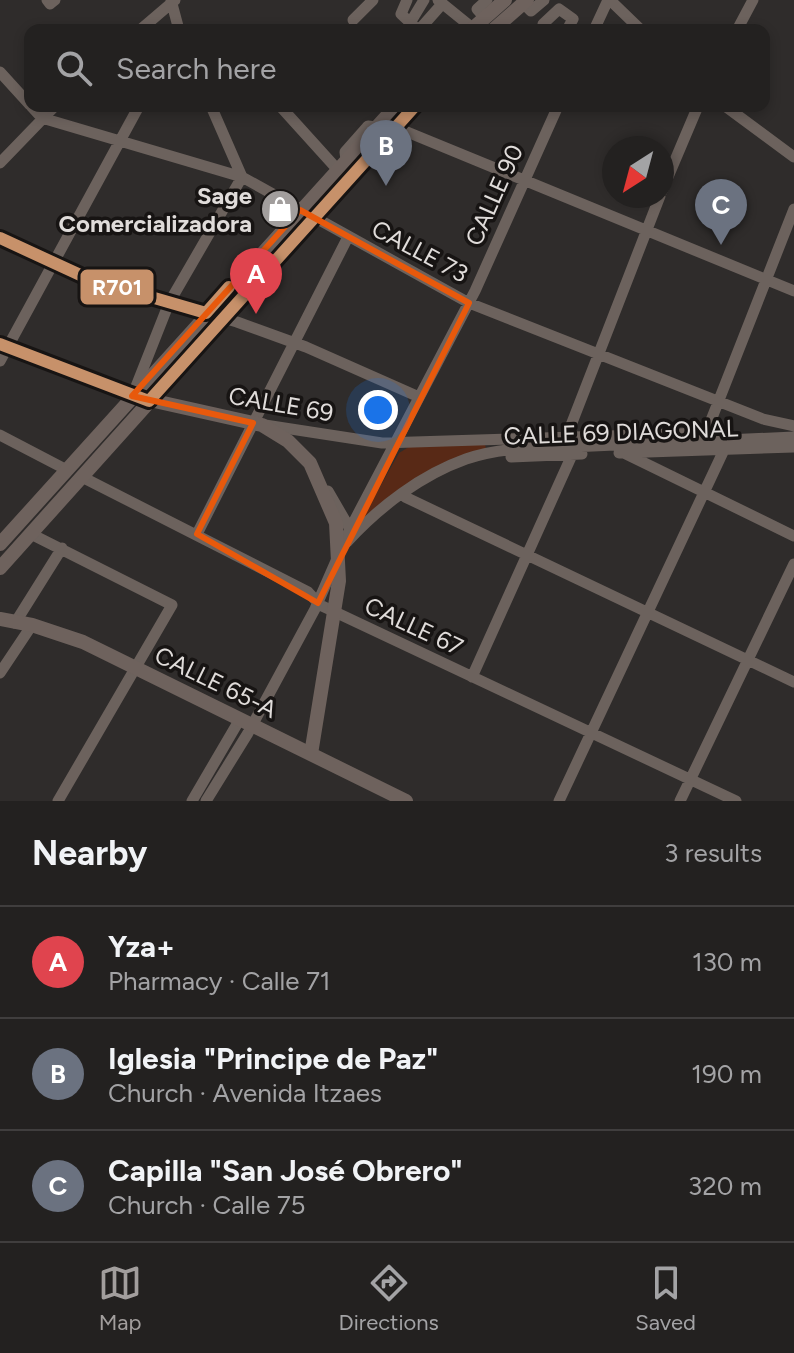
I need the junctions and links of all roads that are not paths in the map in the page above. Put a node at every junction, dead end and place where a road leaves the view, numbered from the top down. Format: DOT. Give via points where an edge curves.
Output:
graph roads {
  1 [pos="47,0"];
  2 [pos="55,0"];
  3 [pos="173,0"];
  4 [pos="373,0"];
  5 [pos="407,0"];
  6 [pos="424,0"];
  7 [pos="487,0"];
  8 [pos="505,0"];
  9 [pos="544,0"];
  10 [pos="609,0"];
  11 [pos="753,0"];
  12 [pos="440,2"];
  13 [pos="527,5"];
  14 [pos="353,20"];
  15 [pos="147,24"];
  16 [pos="178,24"];
  17 [pos="412,24"];
  18 [pos="417,24"];
  19 [pos="420,24"];
  20 [pos="466,24"];
  21 [pos="489,24"];
  22 [pos="543,24"];
  23 [pos="547,24"];
  24 [pos="570,24"];
  25 [pos="597,24"];
  26 [pos="635,24"];
  27 [pos="740,24"];
  28 [pos="0,72"];
  29 [pos="24,98"];
  30 [pos="36,112"];
  31 [pos="48,112"];
  32 [pos="136,112"];
  33 [pos="214,112"];
  34 [pos="286,112"];
  35 [pos="383,112"];
  36 [pos="392,112"];
  37 [pos="405,112"];
  38 [pos="555,112"];
  39 [pos="695,112"];
  40 [pos="733,112"];
  41 [pos="42,118"];
  42 [pos="383,126"];
  43 [pos="120,141"];
  44 [pos="794,157"];
  45 [pos="0,163"];
  46 [pos="674,163"];
  47 [pos="342,164"];
  48 [pos="242,177"];
  49 [pos="524,181"];
  50 [pos="655,208"];
  51 [pos="794,209"];
  52 [pos="307,214"];
  53 [pos="646,231"];
  54 [pos="348,237"];
  55 [pos="0,238"];
  56 [pos="51,263"];
  57 [pos="765,279"];
  58 [pos="794,291"];
  59 [pos="169,303"];
  60 [pos="469,303"];
  61 [pos="206,313"];
  62 [pos="223,318"];
  63 [pos="295,343"];
  64 [pos="4,346"];
  65 [pos="597,353"];
  66 [pos="0,361"];
  67 [pos="132,396"];
  68 [pos="419,397"];
  69 [pos="149,401"];
  70 [pos="719,401"];
  71 [pos="257,424"];
  72 [pos="794,426"];
  73 [pos="0,435"];
  74 [pos="794,437"];
  75 [pos="566,438"];
  76 [pos="396,441"];
  77 [pos="794,447"];
  78 [pos="724,450"];
  79 [pos="624,452"];
  80 [pos="572,455"];
  81 [pos="67,470"];
  82 [pos="317,474"];
  83 [pos="82,477"];
  84 [pos="703,494"];
  85 [pos="405,497"];
  86 [pos="350,529"];
  87 [pos="31,534"];
  88 [pos="197,534"];
  89 [pos="3,535"];
  90 [pos="794,536"];
  91 [pos="62,548"];
  92 [pos="340,552"];
  93 [pos="527,555"];
  94 [pos="794,564"];
  95 [pos="0,568"];
  96 [pos="316,604"];
  97 [pos="335,612"];
  98 [pos="647,612"];
  99 [pos="8,621"];
  100 [pos="32,625"];
  101 [pos="749,660"];
  102 [pos="137,668"];
  103 [pos="0,673"];
  104 [pos="472,677"];
  105 [pos="794,682"];
  106 [pos="245,722"];
  107 [pos="591,733"];
  108 [pos="311,754"];
  109 [pos="690,779"];
  110 [pos="58,801"];
  111 [pos="195,801"];
  112 [pos="206,801"];
  113 [pos="406,801"];
  114 [pos="559,801"];
  115 [pos="680,801"];
  116 [pos="736,801"];
  1 -- 2 [label="street"];
  3 -- 15 [label="street"];
  3 -- 16 [label="street"];
  4 -- 14 [label="street"];
  5 -- 17 [label="street" via="401,14"];
  6 -- 18 [label="street"];
  7 -- 21 [label="street" via="477,9"];
  8 -- 21 [label="main road"];
  9 -- 13 [label="street"];
  10 -- 25 [label="street"];
  10 -- 26 [label="street"];
  11 -- 27 [label="street"];
  12 -- 19 [label="street"];
  12 -- 20 [label="street"];
  13 -- 21 [label="main road"];
  13 -- 22 [label="street"];
  23 -- 24 [label="street" via="559,9 573,19"];
  28 -- 29 [label="street"];
  30 -- 41 [label="street"];
  31 -- 41 [label="street"];
  32 -- 43 [label="street"];
  33 -- 48 [label="street"];
  34 -- 47 [label="street"];
  35 -- 42 [label="street"];
  36 -- 42 [label="main road"];
  37 -- 42 [label="main road"];
  38 -- 49 [label="street, CALLE 90"];
  39 -- 46 [label="street"];
  40 -- 44 [label="street"];
  41 -- 43 [label="street, CALLE 73"];
  41 -- 45 [label="street"];
  42 -- 47 [label="main road"];
  42 -- 49 [label="street"];
  42 -- 52 [label="main road"];
  43 -- 48 [label="street, CALLE 73"];
  43 -- 56 [label="street"];
  47 -- 52 [label="main road"];
  48 -- 52 [label="street, CALLE 73"];
  48 -- 59 [label="street"];
  49 -- 53 [label="street"];
  49 -- 60 [label="street, CALLE 90"];
  50 -- 53 [label="street"];
  51 -- 57 [label="street"];
  52 -- 54 [label="street, CALLE 73"];
  52 -- 61 [label="main road"];
  52 -- 62 [label="main road"];
  53 -- 57 [label="street"];
  53 -- 65 [label="street"];
  54 -- 60 [label="street, CALLE 73"];
  54 -- 63 [label="street"];
  55 -- 56 [label="street"];
  56 -- 59 [label="street"];
  56 -- 64 [label="street"];
  57 -- 58 [label="street"];
  57 -- 70 [label="street"];
  59 -- 61 [label="street"];
  59 -- 67 [label="street"];
  60 -- 65 [label="street, CALLE 73"];
  60 -- 68 [label="street, CALLE 90"];
  61 -- 62 [label="street"];
  61 -- 67 [label="main road"];
  62 -- 63 [label="street"];
  62 -- 69 [label="main road"];
  63 -- 68 [label="street"];
  63 -- 71 [label="street"];
  64 -- 66 [label="street"];
  64 -- 67 [label="main road, CALLE 69"];
  65 -- 70 [label="street, CALLE 73"];
  65 -- 75 [label="street"];
  67 -- 69 [label="main road, CALLE 69"];
  67 -- 81 [label="main road"];
  68 -- 76 [label="street, CALLE 90"];
  69 -- 71 [label="main road, CALLE 69"];
  69 -- 83 [label="main road"];
  70 -- 72 [label="street, CALLE 73"];
  70 -- 75 [label="street, CALLE 69" via="706,433"];
  71 -- 76 [label="street, CALLE 69"];
  71 -- 82 [label="main road" via="296,447"];
  71 -- 88 [label="street"];
  73 -- 81 [label="street"];
  74 -- 92 [label="street" via="532,448 477,456 440,470 397,497"];
  75 -- 76 [label="street, CALLE 69"];
  76 -- 86 [label="street, CALLE 90"];
  77 -- 78 [label="street, CALLE 69 DIAGONAL"];
  78 -- 79 [label="street, CALLE 69 DIAGONAL"];
  78 -- 84 [label="street"];
  79 -- 80 [label="street, CALLE 69 DIAGONAL"];
  79 -- 84 [label="street"];
  80 -- 85 [label="street, CALLE 69 DIAGONAL" via="482,461"];
  80 -- 93 [label="street"];
  81 -- 89 [label="main road"];
  82 -- 86 [label="street"];
  82 -- 92 [label="main road" via="336,523"];
  83 -- 87 [label="main road"];
  83 -- 88 [label="street, CALLE 67"];
  84 -- 90 [label="street"];
  84 -- 98 [label="street"];
  85 -- 92 [label="street, CALLE 69 DIAGONAL"];
  85 -- 93 [label="street"];
  86 -- 92 [label="street, CALLE 90"];
  87 -- 91 [label="street"];
  87 -- 95 [label="main road"];
  88 -- 96 [label="street, CALLE 67"];
  91 -- 99 [label="street"];
  91 -- 102 [label="street" via="172,605"];
  92 -- 96 [label="street"];
  92 -- 97 [label="main road"];
  93 -- 98 [label="street"];
  93 -- 104 [label="street"];
  94 -- 101 [label="street"];
  96 -- 97 [label="street, CALLE 67"];
  96 -- 106 [label="street"];
  97 -- 104 [label="street, CALLE 67"];
  97 -- 108 [label="main road"];
  98 -- 101 [label="street"];
  98 -- 107 [label="street"];
  99 -- 100 [label="main road, CALLE 65-A"];
  100 -- 102 [label="main road, CALLE 65-A"];
  100 -- 103 [label="street"];
  101 -- 105 [label="street"];
  101 -- 109 [label="street"];
  102 -- 106 [label="main road, CALLE 65-A"];
  102 -- 110 [label="street"];
  104 -- 107 [label="street, CALLE 67"];
  106 -- 108 [label="main road, CALLE 65-A"];
  106 -- 111 [label="street"];
  106 -- 112 [label="street"];
  107 -- 109 [label="street, CALLE 67"];
  107 -- 114 [label="street"];
  108 -- 113 [label="main road, CALLE 65-A"];
  109 -- 115 [label="street"];
  109 -- 116 [label="street, CALLE 67"];
}
